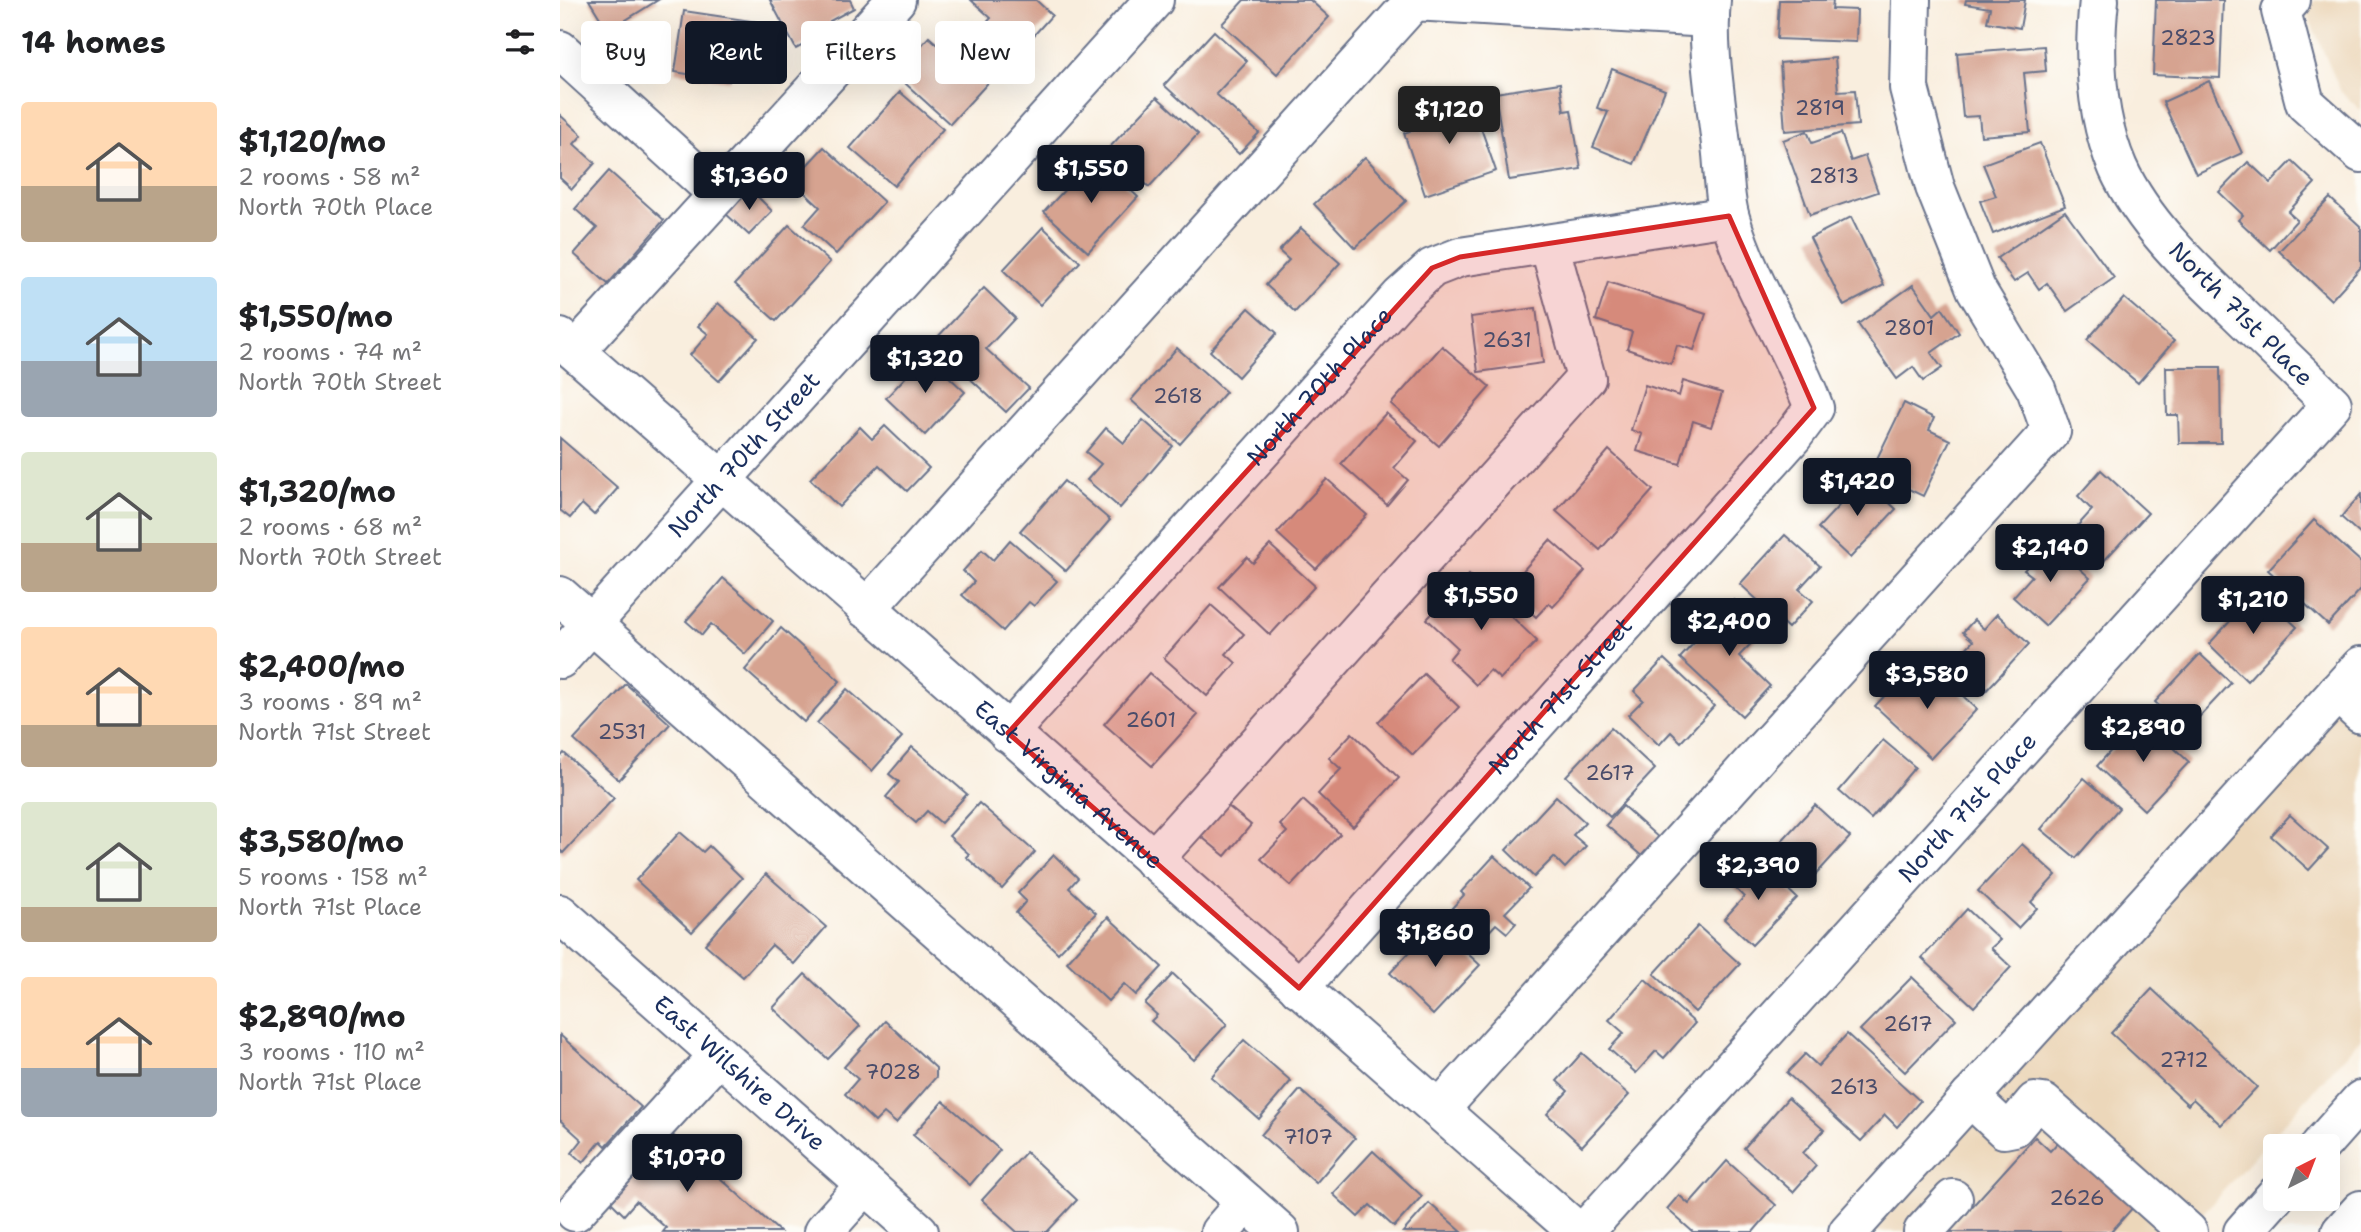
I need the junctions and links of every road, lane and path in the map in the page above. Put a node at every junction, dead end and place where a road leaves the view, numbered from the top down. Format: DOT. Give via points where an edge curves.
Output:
graph roads {
  1 [pos="896,0"];
  2 [pos="1154,0"];
  3 [pos="1911,0"];
  4 [pos="2098,0"];
  5 [pos="2291,0"];
  6 [pos="1711,9"];
  7 [pos="560,50"];
  8 [pos="2361,153"];
  9 [pos="718,194"];
  10 [pos="1729,216"];
  11 [pos="1549,244"];
  12 [pos="567,345"];
  13 [pos="722,481"];
  14 [pos="560,596"];
  15 [pos="866,609"];
  16 [pos="592,624"];
  17 [pos="560,659"];
  18 [pos="2353,691"];
  19 [pos="1008,733"];
  20 [pos="1153,860"];
  21 [pos="563,922"];
  22 [pos="1299,988"];
  23 [pos="719,1055"];
  24 [pos="1970,1097"];
  25 [pos="2361,1100"];
  26 [pos="1439,1110"];
  27 [pos="2331,1134"];
  28 [pos="865,1185"];
  29 [pos="1952,1199"];
  30 [pos="1246,1202"];
  31 [pos="2263,1210"];
  32 [pos="2361,1210"];
  33 [pos="578,1214"];
  34 [pos="823,1232"];
  35 [pos="919,1232"];
  36 [pos="1220,1232"];
  37 [pos="1280,1232"];
  38 [pos="1578,1232"];
  39 [pos="1584,1232"];
  40 [pos="1848,1232"];
  41 [pos="1923,1232"];
  42 [pos="2188,1232"];
  43 [pos="2243,1232"];
  44 [pos="2341,1232"];
  1 -- 9 [label="street"];
  2 -- 13 [label="street, North 70th Street"];
  3 -- 26 [label="street" via="1909,88 1935,187 1976,289 2036,389 2051,431"];
  4 -- 39 [label="street, North 71st Place" via="2094,43 2100,106 2119,168 2153,226 2332,404"];
  5 -- 8 [label="street" via="2281,11 2305,103"];
  6 -- 10 [label="street, North 71st Street"];
  6 -- 15 [label="street" via="1413,1"];
  7 -- 9 [label="street"];
  9 -- 12 [label="street"];
  10 -- 11 [label="street, North 70th Place"];
  10 -- 22 [label="street, North 71st Street" via="1814,408"];
  11 -- 19 [label="street, North 70th Place" via="1460,257 1432,268 1401,296"];
  11 -- 20 [label="street" via="1586,378"];
  12 -- 13 [label="street, East Virginia Avenue"];
  13 -- 15 [label="street, East Virginia Avenue"];
  13 -- 16 [label="street, North 70th Street"];
  14 -- 16 [label="street"];
  15 -- 19 [label="street, East Virginia Avenue"];
  16 -- 17 [label="street, North 70th Street"];
  16 -- 30 [label="street"];
  18 -- 24 [label="street"];
  19 -- 20 [label="street, East Virginia Avenue"];
  20 -- 22 [label="street, East Virginia Avenue"];
  21 -- 23 [label="street, East Wilshire Drive"];
  22 -- 26 [label="street, East Virginia Avenue"];
  23 -- 28 [label="street, East Wilshire Drive"];
  23 -- 33 [label="street"];
  24 -- 40 [label="street"];
  24 -- 42 [label="street" via="2004,1129 2014,1127 2035,1102 2043,1103"];
  25 -- 27 [label="street"];
  26 -- 38 [label="street, East Virginia Avenue"];
  28 -- 34 [label="street"];
  28 -- 35 [label="street, East Wilshire Drive"];
  29 -- 41 [label="street"];
  30 -- 36 [label="street"];
  30 -- 37 [label="street"];
  31 -- 43 [label="street"];
  32 -- 44 [label="street"];
}
